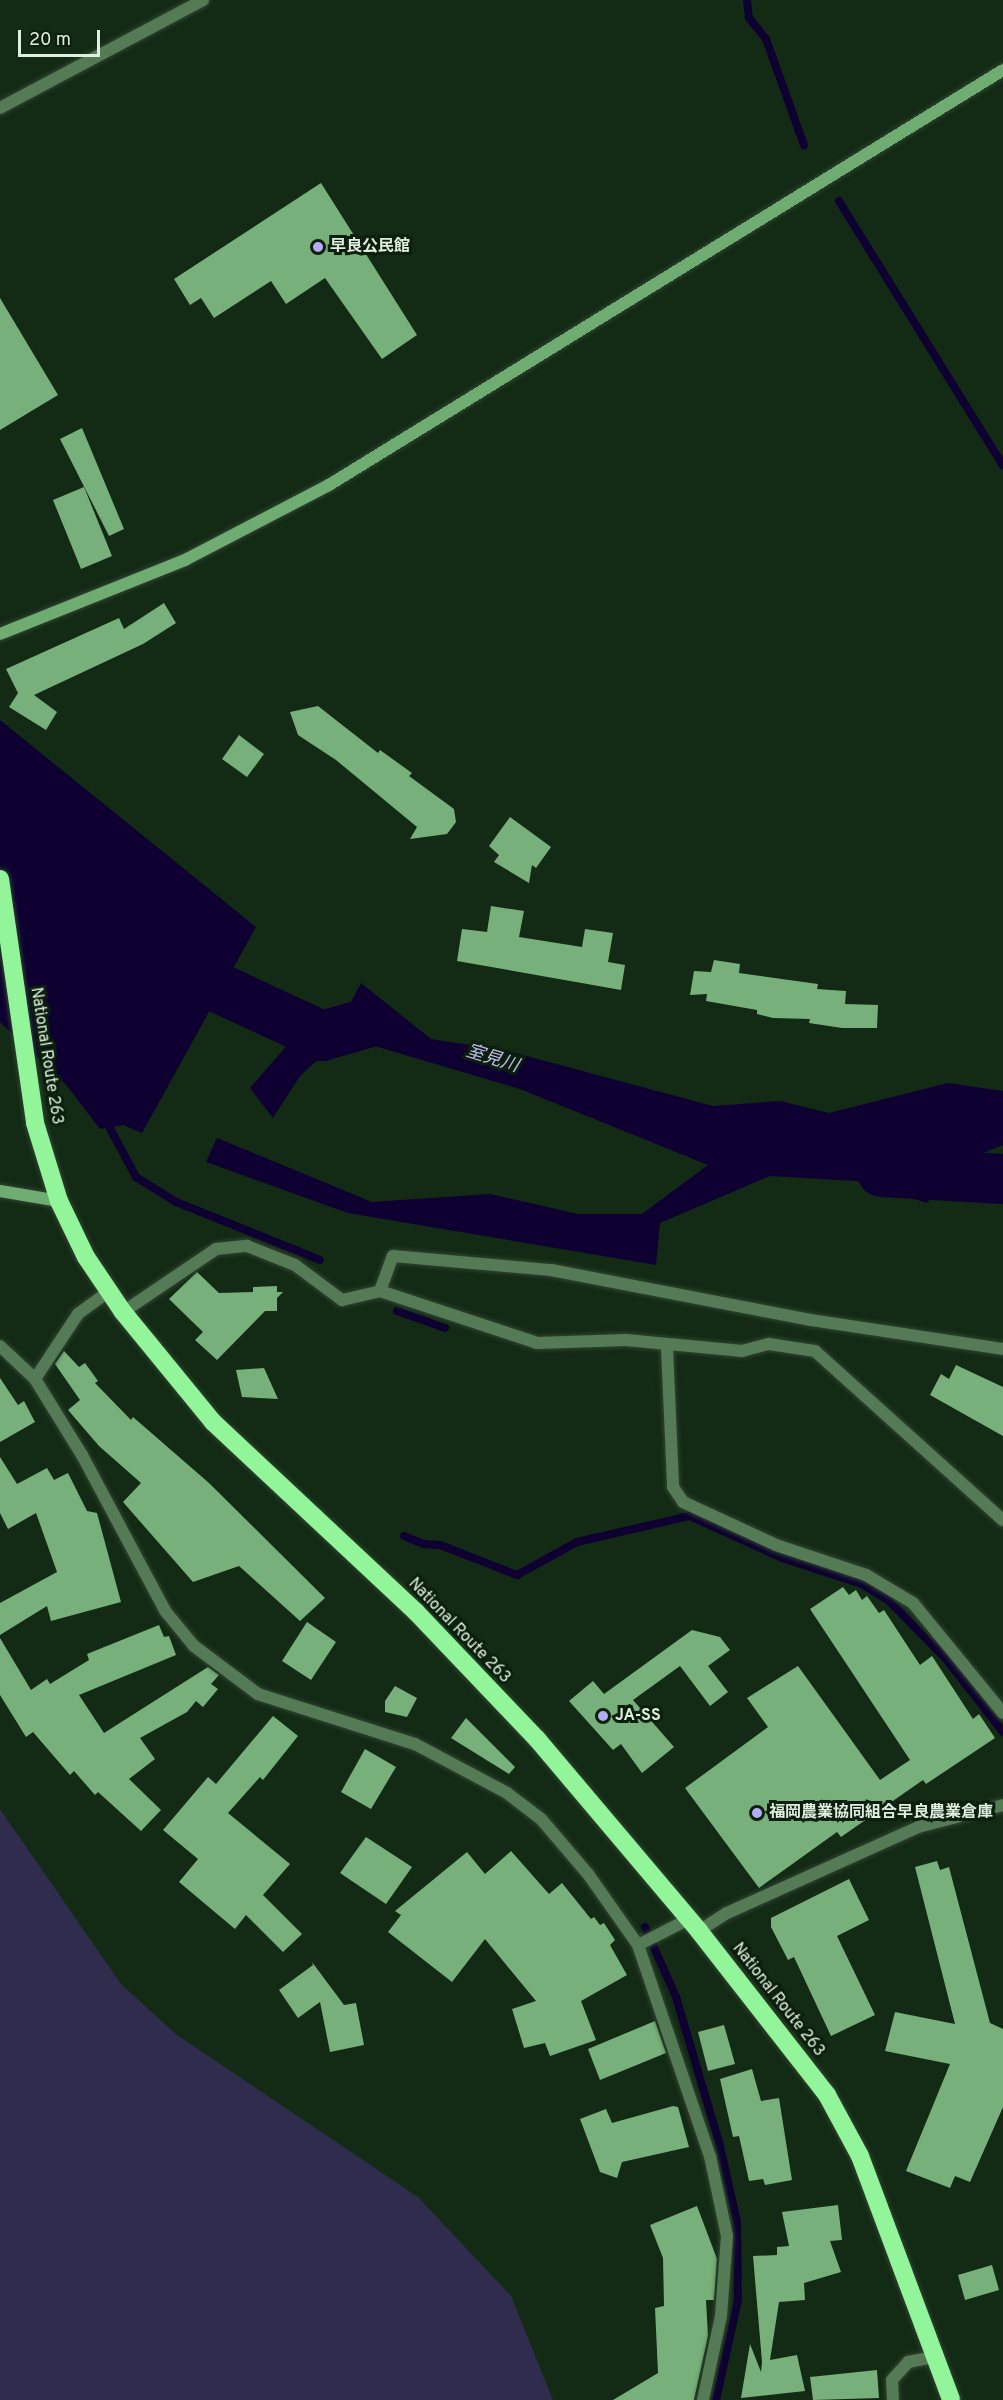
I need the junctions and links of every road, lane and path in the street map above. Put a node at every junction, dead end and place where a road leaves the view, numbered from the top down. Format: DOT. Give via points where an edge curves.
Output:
graph roads {
  1 [pos="202,0"];
  2 [pos="1003,70"];
  3 [pos="0,108"];
  4 [pos="0,634"];
  5 [pos="0,879"];
  6 [pos="0,1191"];
  7 [pos="60,1201"];
  8 [pos="380,1291"];
  9 [pos="108,1292"];
  10 [pos="123,1312"];
  11 [pos="0,1346"];
  12 [pos="667,1347"];
  13 [pos="1003,1349"];
  14 [pos="35,1379"];
  15 [pos="1003,1520"];
  16 [pos="1003,1713"];
  17 [pos="1003,1805"];
  18 [pos="694,1925"];
  19 [pos="638,1945"];
  20 [pos="934,2356"];
  21 [pos="703,2400"];
  22 [pos="893,2400"];
  23 [pos="951,2400"];
  1 -- 3 [label="street"];
  2 -- 4 [label="street" via="329,485 185,561"];
  5 -- 7 [label="highway, National Route 263" via="35,1123"];
  6 -- 7 [label="street"];
  7 -- 9 [label="highway, National Route 263" via="86,1257"];
  8 -- 10 [label="street" via="342,1300 295,1265 247,1246 216,1249"];
  8 -- 12 [label="street" via="537,1343 626,1340"];
  8 -- 13 [label="street" via="393,1256 551,1270 834,1324"];
  9 -- 10 [label="highway, National Route 263"];
  9 -- 14 [label="street" via="78,1314"];
  10 -- 18 [label="highway, National Route 263" via="213,1422 416,1612 537,1739"];
  11 -- 14 [label="street"];
  12 -- 15 [label="street" via="742,1351 769,1344 815,1351"];
  12 -- 16 [label="street" via="673,1487 683,1502 776,1545 866,1575 913,1603"];
  14 -- 19 [label="street" via="82,1455 166,1612 194,1646 258,1694 416,1744 507,1793 542,1819 588,1874"];
  17 -- 18 [label="street" via="918,1827"];
  18 -- 19 [label="street"];
  18 -- 20 [label="highway, National Route 263" via="827,2096 861,2156"];
  19 -- 21 [label="street" via="710,2156 726,2236 721,2316"];
  20 -- 22 [label="street" via="908,2362 892,2380"];
  20 -- 23 [label="highway, National Route 263"];
}
